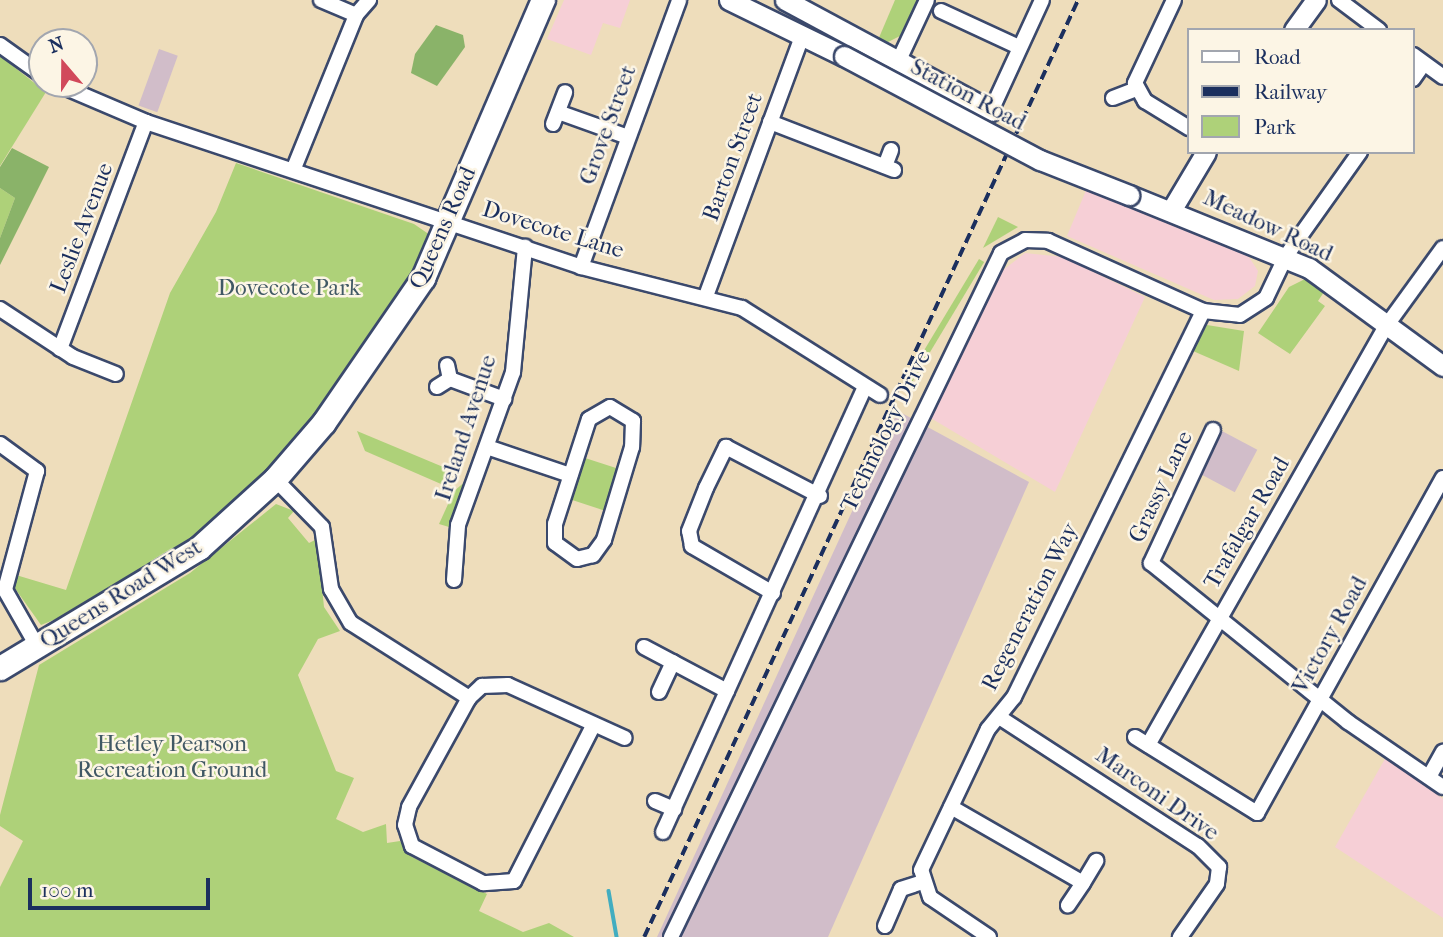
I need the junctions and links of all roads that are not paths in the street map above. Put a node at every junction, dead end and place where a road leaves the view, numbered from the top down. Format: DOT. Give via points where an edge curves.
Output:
graph roads {
  1 [pos="321,0"];
  2 [pos="369,0"];
  3 [pos="679,0"];
  4 [pos="729,0"];
  5 [pos="785,0"];
  6 [pos="927,0"];
  7 [pos="1042,0"];
  8 [pos="1174,0"];
  9 [pos="1316,0"];
  10 [pos="1339,0"];
  11 [pos="749,4"];
  12 [pos="536,6"];
  13 [pos="941,11"];
  14 [pos="356,15"];
  15 [pos="1295,28"];
  16 [pos="1376,28"];
  17 [pos="803,34"];
  18 [pos="0,45"];
  19 [pos="1019,47"];
  20 [pos="1419,59"];
  21 [pos="899,60"];
  22 [pos="28,65"];
  23 [pos="1443,77"];
  24 [pos="1136,89"];
  25 [pos="565,92"];
  26 [pos="90,98"];
  27 [pos="1113,98"];
  28 [pos="991,111"];
  29 [pos="146,122"];
  30 [pos="770,122"];
  31 [pos="1188,127"];
  32 [pos="628,137"];
  33 [pos="891,150"];
  34 [pos="1205,154"];
  35 [pos="1359,154"];
  36 [pos="294,168"];
  37 [pos="1172,209"];
  38 [pos="450,220"];
  39 [pos="526,247"];
  40 [pos="1443,248"];
  41 [pos="1286,256"];
  42 [pos="581,267"];
  43 [pos="706,296"];
  44 [pos="0,309"];
  45 [pos="1203,311"];
  46 [pos="1387,325"];
  47 [pos="60,349"];
  48 [pos="1443,366"];
  49 [pos="116,374"];
  50 [pos="445,377"];
  51 [pos="864,387"];
  52 [pos="880,395"];
  53 [pos="504,399"];
  54 [pos="324,422"];
  55 [pos="1213,430"];
  56 [pos="0,444"];
  57 [pos="487,447"];
  58 [pos="570,475"];
  59 [pos="1443,478"];
  60 [pos="275,479"];
  61 [pos="820,496"];
  62 [pos="454,580"];
  63 [pos="773,593"];
  64 [pos="1219,618"];
  65 [pos="37,646"];
  66 [pos="644,647"];
  67 [pos="673,662"];
  68 [pos="0,668"];
  69 [pos="727,691"];
  70 [pos="659,692"];
  71 [pos="469,698"];
  72 [pos="1320,700"];
  73 [pos="999,717"];
  74 [pos="593,726"];
  75 [pos="625,738"];
  76 [pos="1443,752"];
  77 [pos="1429,777"];
  78 [pos="1443,787"];
  79 [pos="655,801"];
  80 [pos="951,807"];
  81 [pos="674,809"];
  82 [pos="1257,813"];
  83 [pos="663,832"];
  84 [pos="1096,861"];
  85 [pos="922,882"];
  86 [pos="1083,883"];
  87 [pos="1068,905"];
  88 [pos="885,926"];
  89 [pos="671,937"];
  90 [pos="989,937"];
  91 [pos="1180,937"];
  1 -- 14 [label="street"];
  2 -- 14 [label="street"];
  3 -- 32 [label="street, Grove Street"];
  4 -- 11 [label="street, Station Road"];
  5 -- 21 [label="street, Station Road" via="844,37"];
  6 -- 21 [label="street"];
  7 -- 19 [label="street"];
  8 -- 24 [label="street" via="1138,65"];
  9 -- 15 [label="street"];
  10 -- 16 [label="street"];
  11 -- 17 [label="street, Station Road"];
  12 -- 38 [label="main road, Queens Road"];
  13 -- 19 [label="street"];
  14 -- 36 [label="street"];
  17 -- 30 [label="street, Barton Street"];
  17 -- 37 [label="street, Station Road, bridge" via="1040,160"];
  18 -- 22 [label="street"];
  19 -- 28 [label="street"];
  20 -- 23 [label="street"];
  21 -- 28 [label="street, Station Road"];
  24 -- 27 [label="street"];
  24 -- 31 [label="street"];
  25 -- 32 [label="street" via="556,118"];
  26 -- 29 [label="street, Dovecote Lane"];
  29 -- 36 [label="street, Dovecote Lane"];
  29 -- 47 [label="street, Leslie Avenue"];
  30 -- 33 [label="street" via="889,168"];
  30 -- 43 [label="street, Barton Street"];
  32 -- 42 [label="street, Grove Street"];
  34 -- 37 [label="street"];
  35 -- 41 [label="street, Technology Drive"];
  36 -- 38 [label="street, Dovecote Lane"];
  37 -- 41 [label="street, Meadow Road"];
  38 -- 39 [label="street, Dovecote Lane"];
  38 -- 54 [label="main road, Queens Road" via="403,312"];
  39 -- 42 [label="street, Dovecote Lane"];
  39 -- 53 [label="street, Ireland Avenue" via="513,372"];
  40 -- 46 [label="street, Trafalgar Road"];
  41 -- 45 [label="street, Technology Drive" via="1254,310 1231,317"];
  41 -- 46 [label="street, Meadow Road"];
  42 -- 43 [label="street, Dovecote Lane"];
  43 -- 51 [label="street, Dovecote Lane" via="755,313 804,352"];
  44 -- 47 [label="street"];
  45 -- 73 [label="street, Regeneration Way" via="1014,697"];
  45 -- 89 [label="street, Technology Drive" via="1048,241 1018,242 993,261"];
  46 -- 48 [label="street, Meadow Road"];
  46 -- 64 [label="street, Trafalgar Road"];
  47 -- 49 [label="street"];
  50 -- 53 [label="street"];
  51 -- 52 [label="street, Dovecote Lane"];
  51 -- 61 [label="street"];
  53 -- 57 [label="street, Ireland Avenue"];
  54 -- 60 [label="main road, Queens Road West"];
  55 -- 64 [label="street, Grassy Lane" via="1151,563"];
  56 -- 65 [label="street" via="37,471 5,590"];
  57 -- 58 [label="street"];
  57 -- 62 [label="street, Ireland Avenue" via="458,525"];
  58 -- 58 [label="street" via="589,419 610,407 629,414 632,447 604,540 588,558 565,556 555,543"];
  59 -- 72 [label="street, Victory Road"];
  60 -- 65 [label="main road, Queens Road West" via="173,567"];
  60 -- 71 [label="street" via="322,527 331,589 351,624"];
  61 -- 63 [label="street"];
  61 -- 63 [label="street" via="726,447 706,488 689,531 692,546"];
  63 -- 69 [label="street"];
  64 -- 72 [label="street"];
  64 -- 82 [label="street, Trafalgar Road" via="1142,741"];
  65 -- 68 [label="main road, Queens Road West"];
  66 -- 67 [label="street"];
  67 -- 69 [label="street"];
  67 -- 70 [label="street"];
  69 -- 81 [label="street"];
  71 -- 74 [label="street" via="488,684 508,685"];
  71 -- 74 [label="street" via="405,825 418,850 494,886 514,881 526,866"];
  72 -- 77 [label="street"];
  72 -- 82 [label="street, Victory Road"];
  73 -- 80 [label="street, Regeneration Way"];
  73 -- 91 [label="street, Marconi Drive" via="1198,846 1219,867 1217,884"];
  74 -- 75 [label="street"];
  76 -- 77 [label="street"];
  77 -- 78 [label="street"];
  79 -- 81 [label="street"];
  80 -- 85 [label="street, Regeneration Way" via="921,870"];
  80 -- 86 [label="street"];
  81 -- 83 [label="street"];
  84 -- 86 [label="street"];
  85 -- 88 [label="street" via="901,889"];
  85 -- 90 [label="street" via="930,897"];
  86 -- 87 [label="street"];
}
